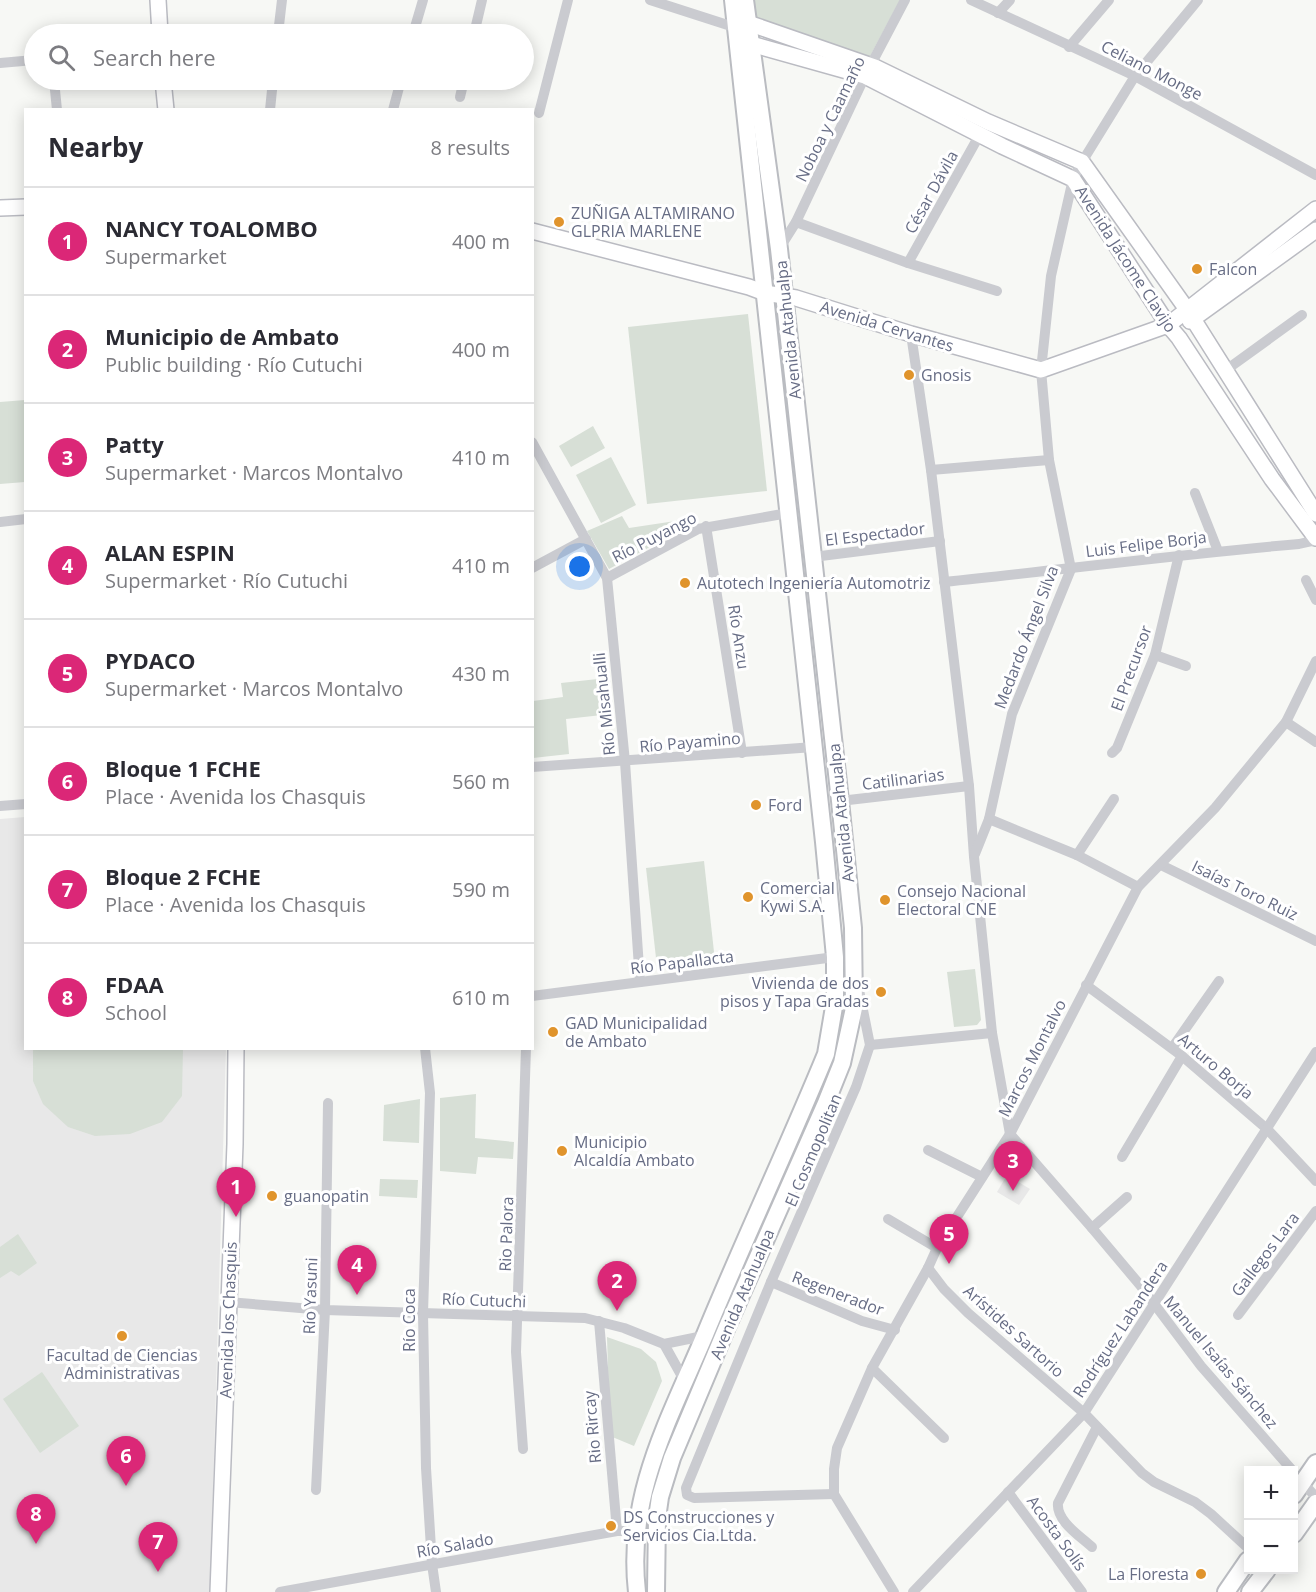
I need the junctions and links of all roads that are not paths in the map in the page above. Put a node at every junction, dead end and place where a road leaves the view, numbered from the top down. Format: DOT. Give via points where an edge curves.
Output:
graph roads {
  1 [pos="158,0"];
  2 [pos="282,0"];
  3 [pos="423,0"];
  4 [pos="482,0"];
  5 [pos="568,0"];
  6 [pos="650,0"];
  7 [pos="733,0"];
  8 [pos="745,0"];
  9 [pos="905,0"];
  10 [pos="970,0"];
  11 [pos="1010,0"];
  12 [pos="1109,0"];
  13 [pos="1198,0"];
  14 [pos="998,13"];
  15 [pos="159,24"];
  16 [pos="279,24"];
  17 [pos="416,24"];
  18 [pos="476,24"];
  19 [pos="743,26"];
  20 [pos="751,44"];
  21 [pos="1070,46"];
  22 [pos="24,61"];
  23 [pos="0,63"];
  24 [pos="868,71"];
  25 [pos="1135,76"];
  26 [pos="55,90"];
  27 [pos="164,90"];
  28 [pos="272,90"];
  29 [pos="398,90"];
  30 [pos="462,90"];
  31 [pos="460,97"];
  32 [pos="57,108"];
  33 [pos="166,108"];
  34 [pos="270,108"];
  35 [pos="394,108"];
  36 [pos="539,112"];
  37 [pos="980,134"];
  38 [pos="1082,162"];
  39 [pos="1316,175"];
  40 [pos="1073,179"];
  41 [pos="24,207"];
  42 [pos="0,208"];
  43 [pos="1316,209"];
  44 [pos="796,222"];
  45 [pos="1316,230"];
  46 [pos="534,232"];
  47 [pos="779,249"];
  48 [pos="908,263"];
  49 [pos="997,291"];
  50 [pos="765,293"];
  51 [pos="783,296"];
  52 [pos="1191,315"];
  53 [pos="1302,315"];
  54 [pos="1168,325"];
  55 [pos="911,334"];
  56 [pos="1041,370"];
  57 [pos="1226,370"];
  58 [pos="534,446"];
  59 [pos="1049,460"];
  60 [pos="931,470"];
  61 [pos="1195,493"];
  62 [pos="788,513"];
  63 [pos="1316,514"];
  64 [pos="24,519"];
  65 [pos="0,522"];
  66 [pos="706,526"];
  67 [pos="586,539"];
  68 [pos="1316,539"];
  69 [pos="940,541"];
  70 [pos="1218,551"];
  71 [pos="1179,555"];
  72 [pos="813,557"];
  73 [pos="534,567"];
  74 [pos="1071,569"];
  75 [pos="607,578"];
  76 [pos="1306,580"];
  77 [pos="944,582"];
  78 [pos="1316,600"];
  79 [pos="1155,656"];
  80 [pos="1316,661"];
  81 [pos="1186,666"];
  82 [pos="1286,722"];
  83 [pos="1316,742"];
  84 [pos="814,747"];
  85 [pos="742,753"];
  86 [pos="1112,753"];
  87 [pos="625,762"];
  88 [pos="534,768"];
  89 [pos="969,786"];
  90 [pos="1113,799"];
  91 [pos="840,801"];
  92 [pos="24,804"];
  93 [pos="0,806"];
  94 [pos="988,819"];
  95 [pos="1077,855"];
  96 [pos="974,857"];
  97 [pos="1161,865"];
  98 [pos="1138,887"];
  99 [pos="1316,941"];
  100 [pos="835,957"];
  101 [pos="854,976"];
  102 [pos="1219,981"];
  103 [pos="640,982"];
  104 [pos="1086,985"];
  105 [pos="534,996"];
  106 [pos="992,1033"];
  107 [pos="870,1045"];
  108 [pos="1172,1048"];
  109 [pos="236,1050"];
  110 [pos="425,1050"];
  111 [pos="526,1050"];
  112 [pos="1316,1052"];
  113 [pos="1182,1056"];
  114 [pos="328,1103"];
  115 [pos="1267,1129"];
  116 [pos="1010,1134"];
  117 [pos="928,1150"];
  118 [pos="1122,1157"];
  119 [pos="982,1177"];
  120 [pos="1316,1181"];
  121 [pos="1127,1197"];
  122 [pos="1316,1211"];
  123 [pos="888,1219"];
  124 [pos="1092,1228"];
  125 [pos="937,1248"];
  126 [pos="928,1268"];
  127 [pos="771,1282"];
  128 [pos="228,1302"];
  129 [pos="1153,1305"];
  130 [pos="326,1310"];
  131 [pos="423,1313"];
  132 [pos="1238,1315"];
  133 [pos="518,1316"];
  134 [pos="599,1321"];
  135 [pos="727,1327"];
  136 [pos="895,1330"];
  137 [pos="704,1337"];
  138 [pos="664,1344"];
  139 [pos="872,1368"];
  140 [pos="684,1380"];
  141 [pos="1084,1413"];
  142 [pos="1097,1427"];
  143 [pos="944,1438"];
  144 [pos="523,1449"];
  145 [pos="1316,1463"];
  146 [pos="1283,1466"];
  147 [pos="1298,1478"];
  148 [pos="1298,1482"];
  149 [pos="316,1490"];
  150 [pos="1008,1492"];
  151 [pos="834,1494"];
  152 [pos="1316,1497"];
  153 [pos="1316,1503"];
  154 [pos="1298,1527"];
  155 [pos="617,1531"];
  156 [pos="635,1531"];
  157 [pos="1244,1544"];
  158 [pos="1092,1547"];
  159 [pos="432,1564"];
  160 [pos="1244,1566"];
  161 [pos="1264,1574"];
  162 [pos="218,1592"];
  163 [pos="280,1592"];
  164 [pos="436,1592"];
  165 [pos="637,1592"];
  166 [pos="656,1592"];
  167 [pos="894,1592"];
  168 [pos="913,1592"];
  169 [pos="1082,1592"];
  170 [pos="1226,1592"];
  171 [pos="1251,1592"];
  1 -- 15 [label="street"];
  2 -- 16 [label="street"];
  3 -- 17 [label="street"];
  4 -- 18 [label="street"];
  5 -- 36 [label="street"];
  6 -- 19 [label="street, Avenida Jácome Clavijo"];
  7 -- 19 [label="main road, Avenida Atahualpa"];
  8 -- 19 [label="main road, Avenida Atahualpa"];
  9 -- 24 [label="street, Noboa y Caamaño"];
  10 -- 14 [label="street, Celiano Monge"];
  11 -- 14 [label="street"];
  12 -- 21 [label="street"];
  13 -- 25 [label="street, Medardo Ángel Silva"];
  14 -- 21 [label="street, Celiano Monge"];
  19 -- 20 [label="main road, Avenida Atahualpa"];
  19 -- 24 [label="street, Avenida Jácome Clavijo"];
  19 -- 50 [label="main road, Avenida Atahualpa"];
  20 -- 24 [label="street, Avenida Jácome Clavijo"];
  20 -- 47 [label="main road, Avenida Atahualpa"];
  21 -- 25 [label="street, Celiano Monge"];
  22 -- 23 [label="street"];
  24 -- 37 [label="street, Avenida Jácome Clavijo"];
  24 -- 38 [label="street, Avenida Jácome Clavijo"];
  24 -- 44 [label="street, Noboa y Caamaño"];
  25 -- 38 [label="street, Medardo Ángel Silva"];
  25 -- 39 [label="street, Celiano Monge"];
  26 -- 32 [label="street"];
  27 -- 33 [label="street"];
  28 -- 34 [label="street"];
  29 -- 35 [label="street"];
  30 -- 31 [label="street"];
  37 -- 40 [label="street, Avenida Jácome Clavijo"];
  37 -- 48 [label="street, César Dávila"];
  38 -- 40 [label="street, Medardo Ángel Silva"];
  38 -- 52 [label="street, Avenida Jácome Clavijo"];
  40 -- 54 [label="street, Avenida Jácome Clavijo"];
  40 -- 56 [label="street, Medardo Ángel Silva" via="1052,276"];
  41 -- 42 [label="street"];
  43 -- 52 [label="street"];
  44 -- 47 [label="street, Noboa y Caamaño"];
  44 -- 48 [label="street"];
  45 -- 52 [label="street"];
  46 -- 50 [label="street, Avenida Cervantes"];
  47 -- 51 [label="main road, Avenida Atahualpa"];
  48 -- 49 [label="street"];
  50 -- 51 [label="street, Avenida Cervantes"];
  50 -- 62 [label="main road, Avenida Atahualpa"];
  51 -- 55 [label="street, Avenida Cervantes"];
  51 -- 72 [label="main road, Avenida Atahualpa"];
  52 -- 54 [label="street" via="1183,326"];
  52 -- 57 [label="street, Avenida Jácome Clavijo"];
  53 -- 57 [label="street"];
  54 -- 56 [label="street"];
  54 -- 68 [label="street, Avenida Jácome Clavijo"];
  55 -- 56 [label="street, Avenida Cervantes"];
  55 -- 60 [label="street"];
  56 -- 59 [label="street, Medardo Ángel Silva"];
  57 -- 63 [label="street, Avenida Jácome Clavijo"];
  58 -- 67 [label="street, Río Misahualli"];
  59 -- 60 [label="street"];
  59 -- 74 [label="street, Medardo Ángel Silva"];
  60 -- 69 [label="street"];
  61 -- 70 [label="street"];
  62 -- 66 [label="street, Río Puyango"];
  62 -- 84 [label="main road, Avenida Atahualpa"];
  64 -- 65 [label="street"];
  66 -- 75 [label="street, Río Puyango"];
  66 -- 85 [label="street, Río Anzu"];
  67 -- 73 [label="street"];
  67 -- 75 [label="street, Río Misahualli"];
  68 -- 70 [label="street, Luis Felipe Borja"];
  69 -- 72 [label="street, El Espectador"];
  69 -- 77 [label="street"];
  70 -- 71 [label="street, Luis Felipe Borja"];
  71 -- 74 [label="street, Luis Felipe Borja"];
  71 -- 79 [label="street, El Precursor"];
  72 -- 91 [label="main road, Avenida Atahualpa"];
  74 -- 77 [label="street, Luis Felipe Borja"];
  74 -- 94 [label="street, Medardo Ángel Silva" via="1012,714"];
  75 -- 87 [label="street, Río Misahualli"];
  76 -- 78 [label="street"];
  77 -- 89 [label="street"];
  79 -- 81 [label="street"];
  79 -- 86 [label="street, El Precursor"];
  80 -- 82 [label="street, Marcos Montalvo"];
  82 -- 83 [label="street"];
  82 -- 97 [label="street, Marcos Montalvo"];
  84 -- 85 [label="street, Río Payamino"];
  84 -- 100 [label="main road, Avenida Atahualpa"];
  85 -- 87 [label="street, Río Payamino"];
  87 -- 88 [label="street, Río Payamino"];
  87 -- 103 [label="street, Río Misahualli"];
  89 -- 91 [label="street, Catilinarias"];
  89 -- 96 [label="street"];
  90 -- 95 [label="street"];
  91 -- 101 [label="main road, Avenida Atahualpa"];
  92 -- 93 [label="street"];
  94 -- 95 [label="street"];
  94 -- 96 [label="street, Medardo Ángel Silva"];
  95 -- 98 [label="street"];
  96 -- 106 [label="street"];
  97 -- 98 [label="street, Marcos Montalvo"];
  97 -- 99 [label="street, Isaías Toro Ruiz"];
  98 -- 104 [label="street, Marcos Montalvo"];
  100 -- 103 [label="street, Río Papallacta"];
  100 -- 137 [label="main road, Avenida Atahualpa" via="835,1001 826,1054"];
  101 -- 107 [label="street"];
  101 -- 135 [label="main road, Avenida Atahualpa" via="854,1008 842,1063"];
  102 -- 108 [label="street"];
  103 -- 105 [label="street, Río Papallacta"];
  104 -- 108 [label="street, Arturo Borja"];
  104 -- 116 [label="street, Marcos Montalvo"];
  106 -- 107 [label="street"];
  106 -- 116 [label="street"];
  107 -- 127 [label="street, El Cosmopolitan" via="848,1106"];
  108 -- 113 [label="street, Arturo Borja"];
  109 -- 128 [label="street, Avenida los Chasquis"];
  110 -- 131 [label="street, Río Coca" via="430,1093"];
  111 -- 133 [label="street, Rio Palora"];
  112 -- 115 [label="street, Rodríguez Labandera"];
  113 -- 115 [label="street, Arturo Borja"];
  113 -- 118 [label="street"];
  114 -- 130 [label="street, Río Yasuni"];
  115 -- 120 [label="street, Arturo Borja"];
  115 -- 129 [label="street, Rodríguez Labandera"];
  116 -- 119 [label="street, Marcos Montalvo"];
  116 -- 124 [label="street, Manuel Isaías Sánchez"];
  117 -- 119 [label="street"];
  119 -- 125 [label="street, Marcos Montalvo"];
  121 -- 124 [label="street"];
  122 -- 132 [label="street, Gallegos Lara"];
  123 -- 125 [label="street"];
  124 -- 129 [label="street, Manuel Isaías Sánchez"];
  125 -- 126 [label="street, Marcos Montalvo"];
  126 -- 136 [label="street, Marcos Montalvo"];
  126 -- 141 [label="street, Arístides Sartorio" via="968,1312"];
  127 -- 136 [label="street, Regenerador" via="862,1321"];
  127 -- 151 [label="street, El Cosmopolitan" via="686,1488 687,1495 694,1498"];
  128 -- 130 [label="street, Río Cutuchi"];
  128 -- 162 [label="street, Avenida los Chasquis"];
  129 -- 141 [label="street, Rodríguez Labandera"];
  129 -- 146 [label="street, Manuel Isaías Sánchez"];
  130 -- 131 [label="street, Río Cutuchi"];
  130 -- 149 [label="street, Río Yasuni"];
  131 -- 133 [label="street, Río Cutuchi"];
  131 -- 159 [label="street, Río Coca"];
  133 -- 134 [label="street, Río Cutuchi"];
  133 -- 144 [label="street, Rio Palora" via="516,1352"];
  134 -- 138 [label="street, Río Cutuchi"];
  134 -- 155 [label="street, Rio Rircay"];
  135 -- 137 [label="street"];
  135 -- 166 [label="main road, Avenida Atahualpa" via="672,1458 660,1497"];
  136 -- 139 [label="street, Marcos Montalvo"];
  137 -- 138 [label="street"];
  137 -- 140 [label="main road, Avenida Atahualpa"];
  138 -- 140 [label="street"];
  139 -- 143 [label="street"];
  139 -- 151 [label="street, Marcos Montalvo" via="837,1448"];
  140 -- 156 [label="main road, Avenida Atahualpa" via="645,1482"];
  141 -- 142 [label="street, Arístides Sartorio"];
  141 -- 150 [label="street, Rodríguez Labandera"];
  142 -- 157 [label="street, Arístides Sartorio" via="1142,1473 1195,1502"];
  142 -- 158 [label="street" via="1057,1508"];
  145 -- 147 [label="main road"];
  148 -- 152 [label="street, Manuel Isaías Sánchez"];
  150 -- 168 [label="street, Rodríguez Labandera"];
  150 -- 169 [label="street, Acosta Solís"];
  151 -- 167 [label="street"];
  153 -- 154 [label="main road"];
  155 -- 156 [label="street, Río Salado"];
  155 -- 159 [label="street, Río Salado"];
  156 -- 165 [label="main road, Avenida Atahualpa"];
  159 -- 163 [label="street, Río Salado"];
  159 -- 164 [label="street, Río Coca"];
  160 -- 170 [label="main road"];
  161 -- 171 [label="main road"];
}
